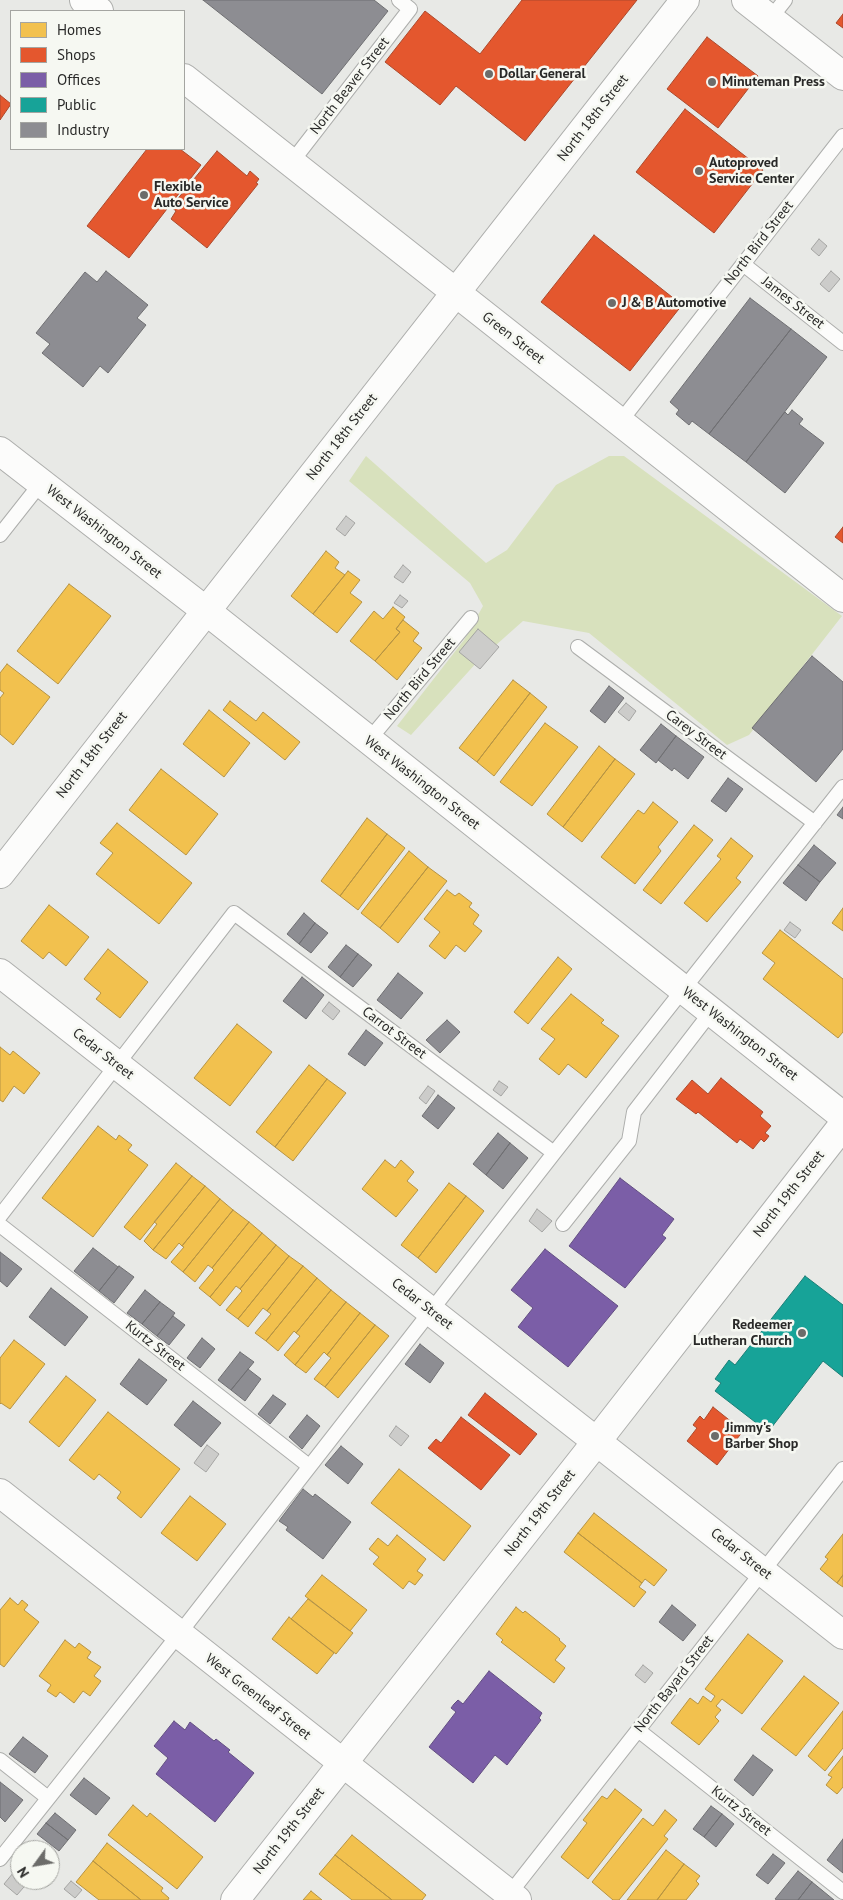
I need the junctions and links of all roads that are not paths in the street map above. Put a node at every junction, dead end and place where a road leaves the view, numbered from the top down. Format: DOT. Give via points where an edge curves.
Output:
graph roads {
  1 [pos="84,0"];
  2 [pos="685,0"];
  3 [pos="746,0"];
  4 [pos="404,4"];
  5 [pos="98,10"];
  6 [pos="778,10"];
  7 [pos="843,76"];
  8 [pos="185,79"];
  9 [pos="843,136"];
  10 [pos="291,163"];
  11 [pos="743,264"];
  12 [pos="457,293"];
  13 [pos="843,342"];
  14 [pos="620,422"];
  15 [pos="0,451"];
  16 [pos="41,483"];
  17 [pos="0,535"];
  18 [pos="843,598"];
  19 [pos="205,610"];
  20 [pos="472,618"];
  21 [pos="578,646"];
  22 [pos="368,741"];
  23 [pos="843,788"];
  24 [pos="815,822"];
  25 [pos="0,874"];
  26 [pos="0,973"];
  27 [pos="683,989"];
  28 [pos="711,1012"];
  29 [pos="118,1066"];
  30 [pos="843,1116"];
  31 [pos="843,1125"];
  32 [pos="554,1153"];
  33 [pos="0,1216"];
  34 [pos="563,1224"];
  35 [pos="0,1225"];
  36 [pos="430,1311"];
  37 [pos="597,1441"];
  38 [pos="309,1466"];
  39 [pos="843,1469"];
  40 [pos="0,1493"];
  41 [pos="763,1571"];
  42 [pos="179,1634"];
  43 [pos="843,1635"];
  44 [pos="638,1730"];
  45 [pos="0,1760"];
  46 [pos="342,1763"];
  47 [pos="48,1798"];
  48 [pos="0,1859"];
  49 [pos="843,1892"];
  50 [pos="511,1898"];
  51 [pos="235,1900"];
  1 -- 5 [label="street"];
  2 -- 12 [label="street, North 18th Street"];
  3 -- 6 [label="street"];
  4 -- 10 [label="lane, North Beaver Street"];
  6 -- 7 [label="street"];
  8 -- 10 [label="street, Green Street"];
  9 -- 11 [label="lane, North Bird Street"];
  10 -- 12 [label="street, Green Street"];
  11 -- 13 [label="lane, James Street"];
  11 -- 14 [label="lane, North Bird Street"];
  12 -- 14 [label="street, Green Street"];
  12 -- 19 [label="street, North 18th Street"];
  14 -- 18 [label="street, Green Street"];
  15 -- 16 [label="street, West Washington Street"];
  16 -- 17 [label="lane"];
  16 -- 19 [label="street, West Washington Street"];
  19 -- 22 [label="street, West Washington Street"];
  19 -- 25 [label="street, North 18th Street"];
  20 -- 22 [label="lane, North Bird Street"];
  21 -- 24 [label="lane, Carey Street"];
  22 -- 27 [label="street, West Washington Street"];
  23 -- 24 [label="lane"];
  24 -- 27 [label="lane"];
  26 -- 29 [label="street, Cedar Street"];
  27 -- 28 [label="street, West Washington Street"];
  27 -- 32 [label="lane"];
  28 -- 30 [label="street, West Washington Street"];
  28 -- 34 [label="lane" via="634,1112 629,1141"];
  29 -- 32 [label="lane, Carrot Street" via="234,913"];
  29 -- 33 [label="lane"];
  29 -- 36 [label="street, Cedar Street"];
  31 -- 37 [label="street, North 19th Street"];
  32 -- 36 [label="lane"];
  35 -- 38 [label="lane, Kurtz Street"];
  36 -- 37 [label="street, Cedar Street"];
  36 -- 38 [label="lane"];
  37 -- 41 [label="street, Cedar Street"];
  37 -- 46 [label="street, North 19th Street"];
  38 -- 42 [label="lane"];
  39 -- 41 [label="lane, North Bayard Street"];
  40 -- 42 [label="street, West Greenleaf Street"];
  41 -- 43 [label="street, Cedar Street"];
  41 -- 44 [label="lane, North Bayard Street"];
  42 -- 46 [label="street, West Greenleaf Street"];
  42 -- 47 [label="lane"];
  44 -- 49 [label="lane, Kurtz Street"];
  44 -- 50 [label="lane, North Bayard Street"];
  45 -- 47 [label="lane"];
  46 -- 50 [label="street, West Greenleaf Street"];
  46 -- 51 [label="street, North 19th Street"];
  47 -- 48 [label="lane"];
}
